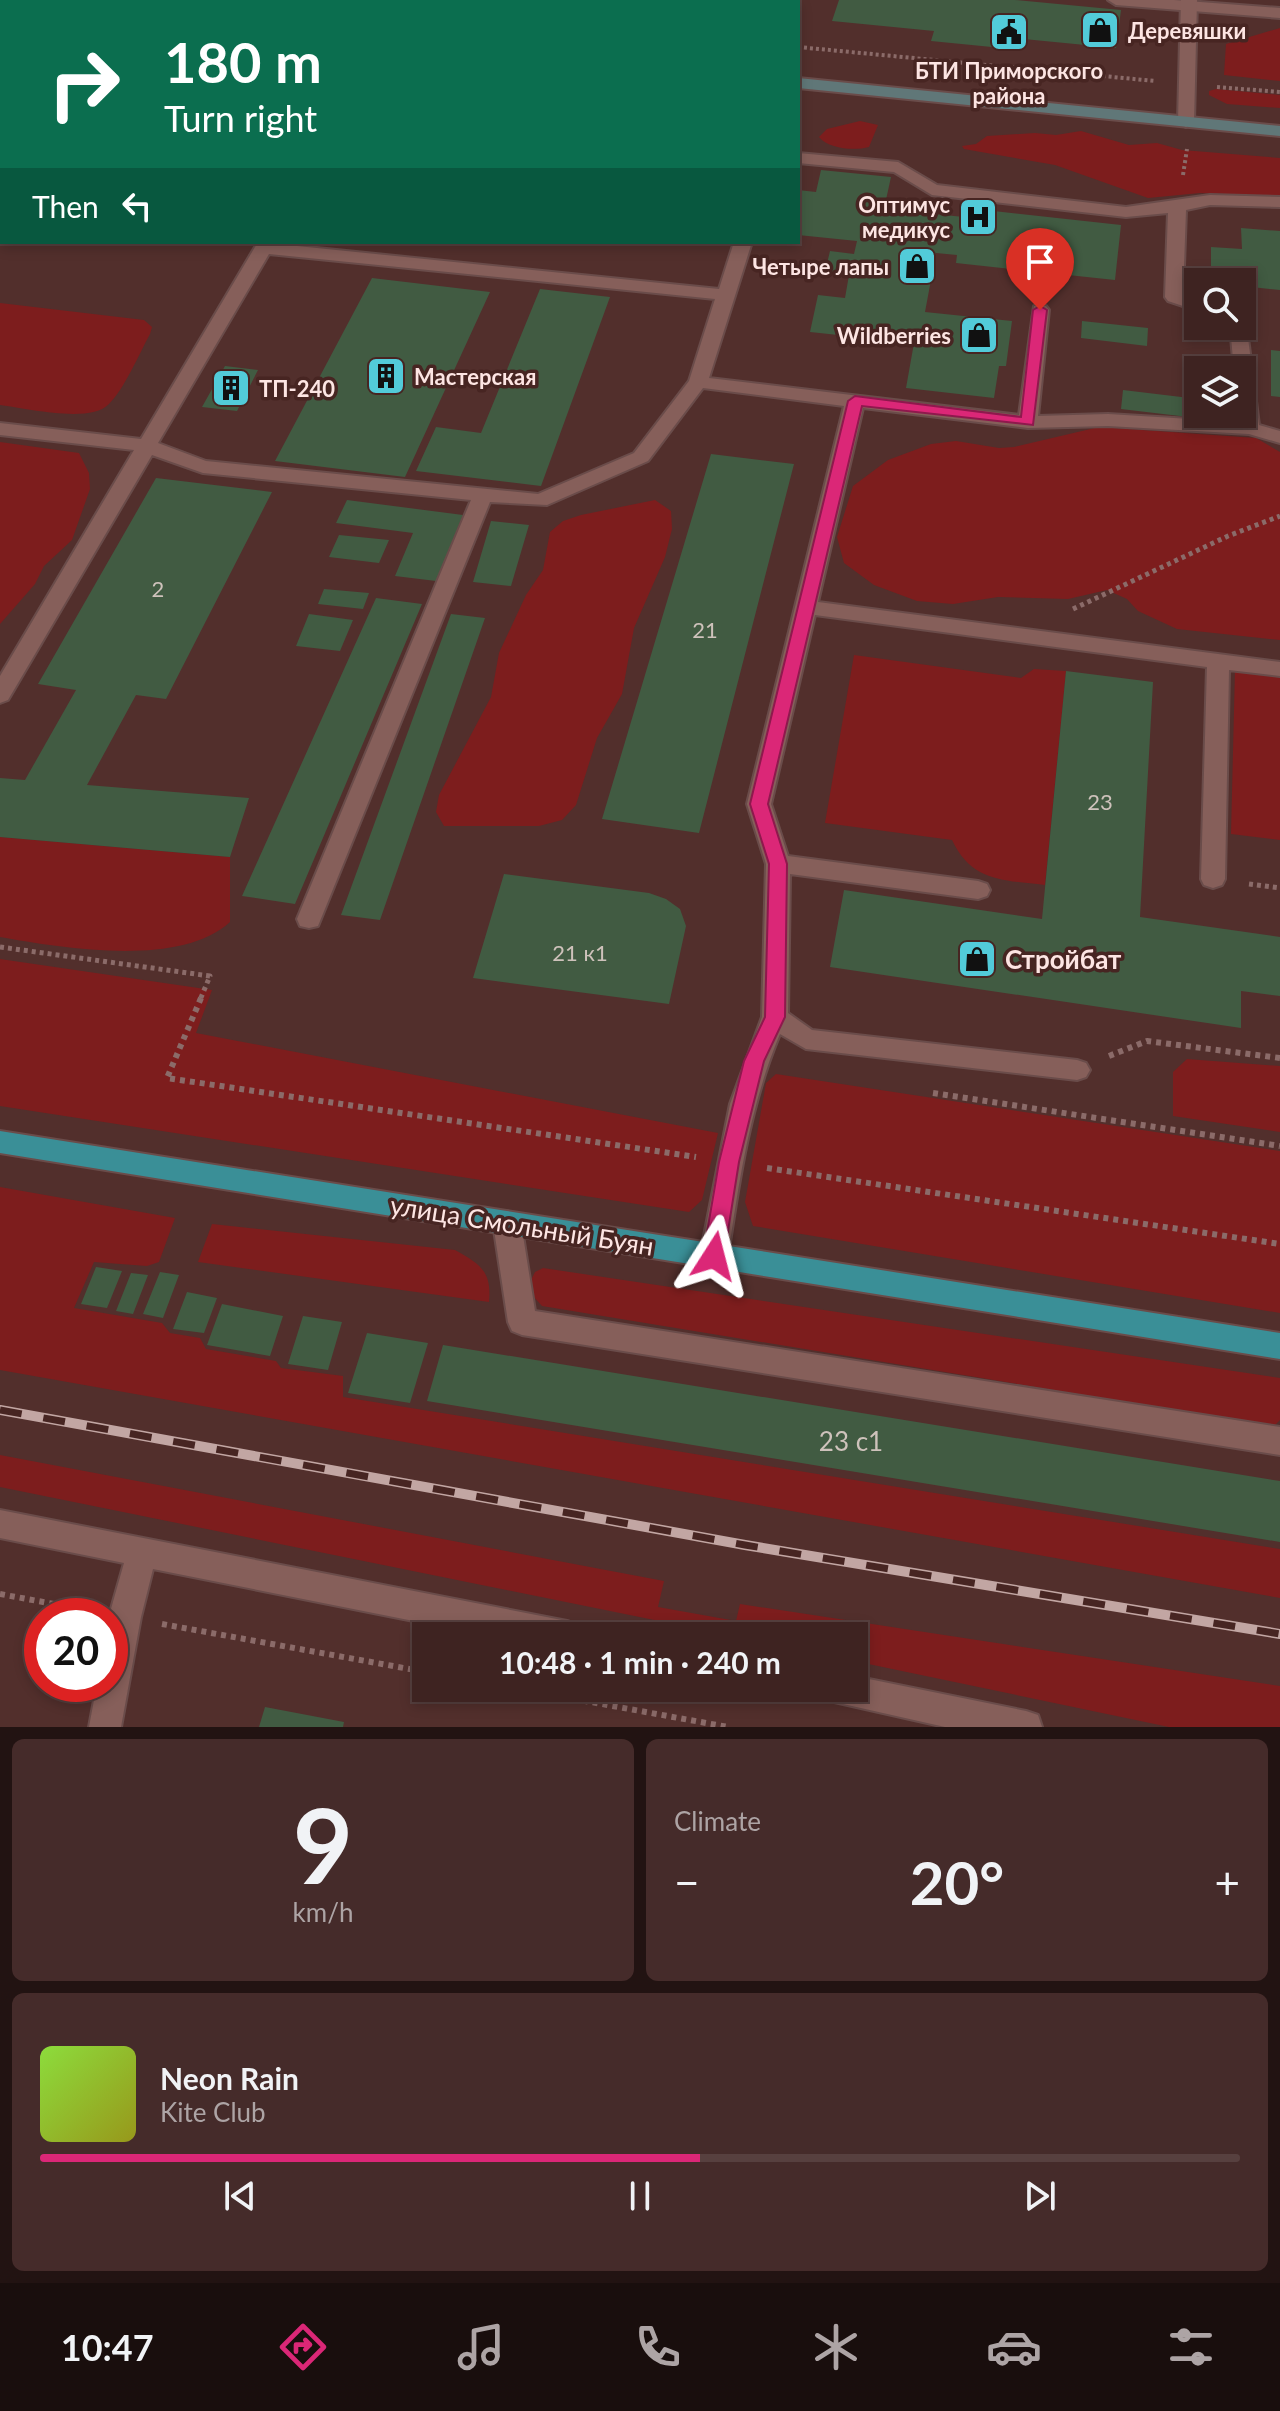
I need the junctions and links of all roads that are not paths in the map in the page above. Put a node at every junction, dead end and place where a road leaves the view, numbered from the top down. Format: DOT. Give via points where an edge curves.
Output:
graph roads {
  1 [pos="1116,0"];
  2 [pos="1189,3"];
  3 [pos="1280,13"];
  4 [pos="800,83"];
  5 [pos="1186,122"];
  6 [pos="1280,131"];
  7 [pos="800,158"];
  8 [pos="1280,202"];
  9 [pos="1177,207"];
  10 [pos="742,244"];
  11 [pos="265,245"];
  12 [pos="725,295"];
  13 [pos="1184,301"];
  14 [pos="1040,310"];
  15 [pos="698,382"];
  16 [pos="855,401"];
  17 [pos="1028,422"];
  18 [pos="1184,424"];
  19 [pos="1250,428"];
  20 [pos="0,429"];
  21 [pos="1280,437"];
  22 [pos="147,446"];
  23 [pos="483,495"];
  24 [pos="806,607"];
  25 [pos="1218,662"];
  26 [pos="1280,669"];
  27 [pos="0,695"];
  28 [pos="778,864"];
  29 [pos="1213,879"];
  30 [pos="978,890"];
  31 [pos="309,919"];
  32 [pos="775,1017"];
  33 [pos="1077,1070"];
  34 [pos="0,1142"];
  35 [pos="507,1223"];
  36 [pos="714,1256"];
  37 [pos="1280,1346"];
  38 [pos="1280,1441"];
  39 [pos="0,1524"];
  40 [pos="142,1552"];
  41 [pos="496,1622"];
  42 [pos="868,1700"];
  43 [pos="914,1715"];
  44 [pos="105,1727"];
  45 [pos="1026,1727"];
  1 -- 2 [label="street"];
  2 -- 3 [label="street"];
  2 -- 5 [label="street"];
  4 -- 5 [label="main road"];
  5 -- 6 [label="main road"];
  7 -- 9 [label="street" via="898,167 932,190 1126,212"];
  8 -- 9 [label="street" via="1210,200"];
  9 -- 13 [label="street" via="1174,297"];
  10 -- 12 [label="street"];
  11 -- 12 [label="street"];
  11 -- 22 [label="street"];
  12 -- 15 [label="street"];
  14 -- 17 [label="street"];
  15 -- 16 [label="street"];
  15 -- 23 [label="street" via="641,457 540,501"];
  16 -- 17 [label="street"];
  16 -- 24 [label="street"];
  17 -- 18 [label="street"];
  19 -- 21 [label="street"];
  20 -- 22 [label="street"];
  22 -- 23 [label="street" via="203,467"];
  22 -- 27 [label="street"];
  23 -- 31 [label="street"];
  24 -- 25 [label="street"];
  24 -- 28 [label="street" via="759,804"];
  25 -- 26 [label="street"];
  25 -- 29 [label="street"];
  28 -- 30 [label="street"];
  28 -- 32 [label="street"];
  32 -- 33 [label="street" via="806,1039"];
  32 -- 36 [label="street" via="754,1061 729,1162"];
  34 -- 35 [label="main road, улица Смольный Буян"];
  35 -- 36 [label="main road, улица Смольный Буян"];
  35 -- 38 [label="street" via="522,1322"];
  36 -- 37 [label="main road, улица Смольный Буян"];
  39 -- 40 [label="street"];
  40 -- 41 [label="street"];
  40 -- 44 [label="street"];
  42 -- 43 [label="street"];
  43 -- 45 [label="street"];
}
